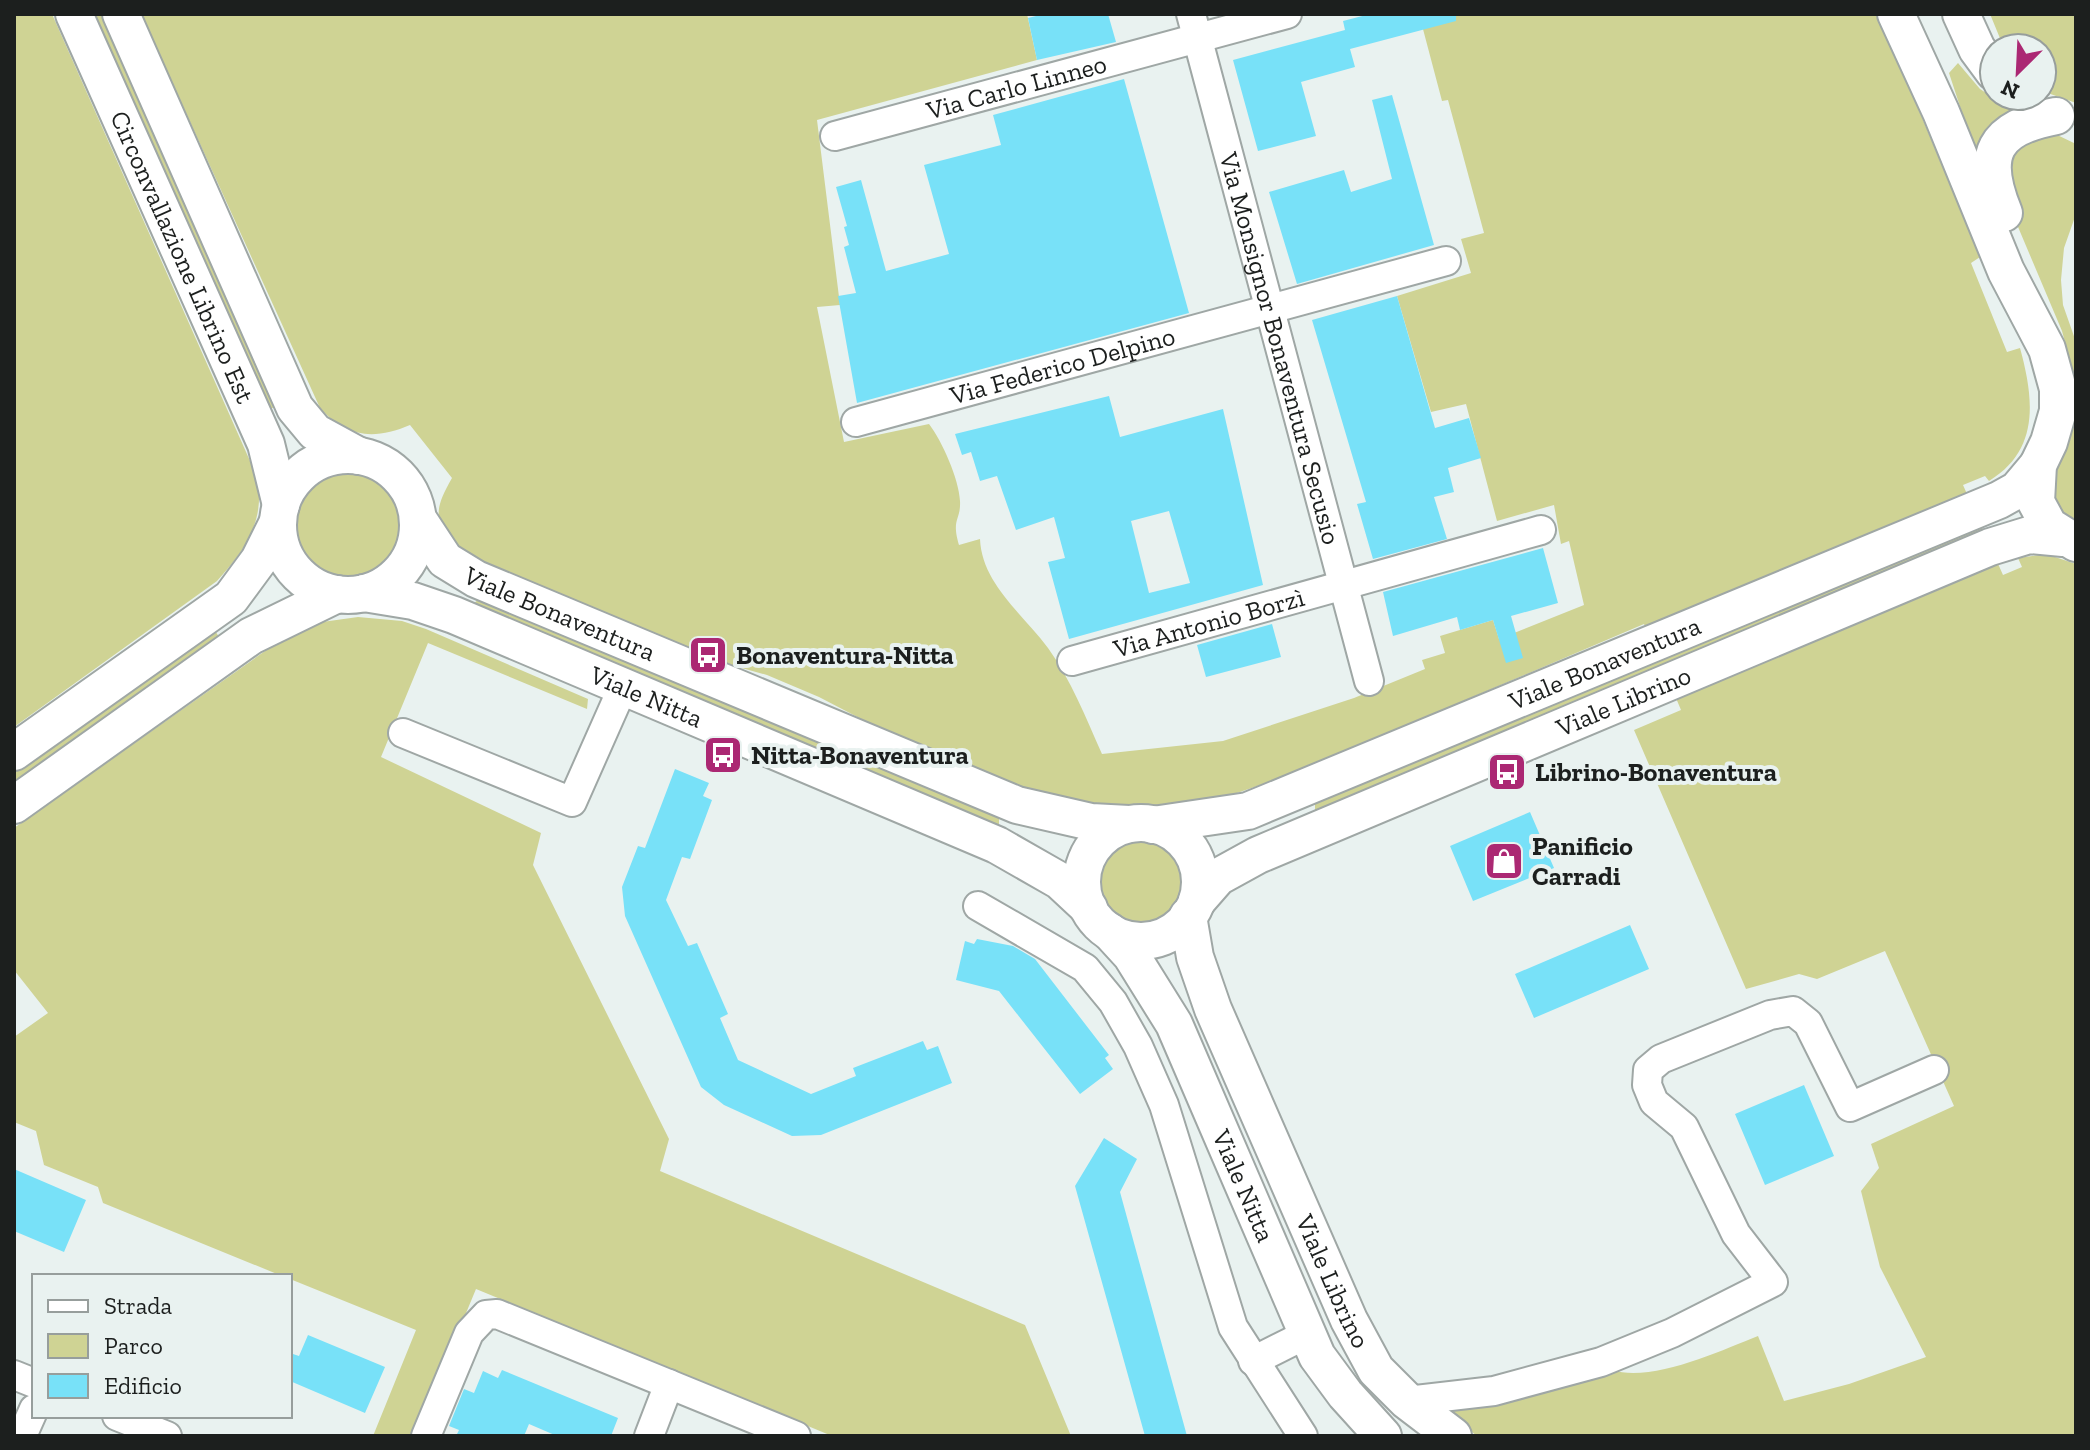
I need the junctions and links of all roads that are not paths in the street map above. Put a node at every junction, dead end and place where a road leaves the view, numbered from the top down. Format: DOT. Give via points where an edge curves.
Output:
graph roads {
  1 [pos="74,14"];
  2 [pos="121,14"];
  3 [pos="1287,14"];
  4 [pos="1896,14"];
  5 [pos="1913,14"];
  6 [pos="1961,14"];
  7 [pos="1195,26"];
  8 [pos="1978,50"];
  9 [pos="1941,112"];
  10 [pos="2070,121"];
  11 [pos="835,136"];
  12 [pos="1446,261"];
  13 [pos="1271,311"];
  14 [pos="2041,335"];
  15 [pos="856,422"];
  16 [pos="359,456"];
  17 [pos="2038,465"];
  18 [pos="279,513"];
  19 [pos="418,519"];
  20 [pos="1541,530"];
  21 [pos="2070,540"];
  22 [pos="1343,584"];
  23 [pos="350,594"];
  24 [pos="1072,661"];
  25 [pos="1369,681"];
  26 [pos="623,687"];
  27 [pos="403,733"];
  28 [pos="14,752"];
  29 [pos="14,805"];
  30 [pos="1141,824"];
  31 [pos="978,906"];
  32 [pos="1193,908"];
  33 [pos="1099,919"];
  34 [pos="1934,1070"];
  35 [pos="1307,1334"];
  36 [pos="1253,1361"];
  37 [pos="669,1384"];
  38 [pos="1407,1401"];
  39 [pos="32,1414"];
  40 [pos="122,1418"];
  41 [pos="22,1436"];
  42 [pos="167,1436"];
  43 [pos="426,1436"];
  44 [pos="649,1436"];
  45 [pos="796,1436"];
  46 [pos="1303,1436"];
  47 [pos="1383,1436"];
  48 [pos="1453,1436"];
  1 -- 18 [label="main road, Circonvallazione Librino Est" via="266,444"];
  2 -- 16 [label="main road" via="295,408 315,432"];
  3 -- 7 [label="street, Via Carlo Linneo"];
  4 -- 9 [label="main road"];
  5 -- 9 [label="main road"];
  6 -- 8 [label="main road"];
  7 -- 11 [label="street, Via Carlo Linneo"];
  7 -- 13 [label="street, Via Monsignor Bonaventura Secusio"];
  9 -- 14 [label="main road" via="2006,271"];
  10 -- 14 [label="main road" via="2030,121 2006,136 1991,166 1992,183 2026,264"];
  12 -- 13 [label="street, Via Federico Delpino"];
  13 -- 15 [label="street, Via Federico Delpino"];
  13 -- 22 [label="street, Via Monsignor Bonaventura Secusio"];
  14 -- 17 [label="main road" via="2058,389 2058,411"];
  16 -- 18 [label="main road" via="332,456 314,463 294,480"];
  16 -- 19 [label="main road" via="400,477"];
  17 -- 21 [label="main road" via="2036,502 2049,526"];
  17 -- 30 [label="main road, Viale Bonaventura" via="2017,490 1974,510 1248,811"];
  18 -- 23 [label="main road" via="282,549 297,572 319,589"];
  18 -- 28 [label="main road" via="259,560 231,598"];
  19 -- 23 [label="main road" via="415,546 402,570 381,587"];
  19 -- 30 [label="main road, Viale Bonaventura" via="445,560 476,579 1017,805 1091,822"];
  20 -- 22 [label="street, Via Antonio Borzì"];
  21 -- 32 [label="main road, Viale Librino" via="2013,537 1258,855 1218,877"];
  22 -- 24 [label="street, Via Antonio Borzì"];
  22 -- 25 [label="street, Via Monsignor Bonaventura Secusio"];
  23 -- 26 [label="main road, Viale Nitta" via="413,601"];
  23 -- 29 [label="main road" via="251,636"];
  26 -- 27 [label="street" via="572,802"];
  26 -- 33 [label="main road, Viale Nitta" via="997,845 1060,881"];
  30 -- 32 [label="main road" via="1174,833 1194,856 1200,878"];
  30 -- 33 [label="main road" via="1108,833 1088,856 1083,886"];
  31 -- 36 [label="street" via="1085,968 1113,1002 1164,1105 1216,1282"];
  32 -- 33 [label="main road" via="1172,932 1152,940 1129,940"];
  32 -- 38 [label="main road, Viale Librino" via="1195,957 1213,1009 1349,1320 1376,1370"];
  33 -- 35 [label="main road, Viale Nitta" via="1131,955 1174,1024"];
  34 -- 38 [label="street" via="1850,1107 1808,1023 1793,1011 1770,1015 1661,1059 1648,1070 1654,1102 1684,1127 1736,1234 1773,1282 1601,1362 1494,1391"];
  35 -- 36 [label="street"];
  35 -- 47 [label="main road, Viale Nitta" via="1345,1394"];
  36 -- 46 [label="street"];
  37 -- 43 [label="street" via="497,1314 486,1315 469,1333"];
  37 -- 44 [label="street"];
  37 -- 45 [label="street"];
  38 -- 48 [label="main road, Viale Librino"];
  39 -- 41 [label="street"];
  40 -- 42 [label="street"];
}
